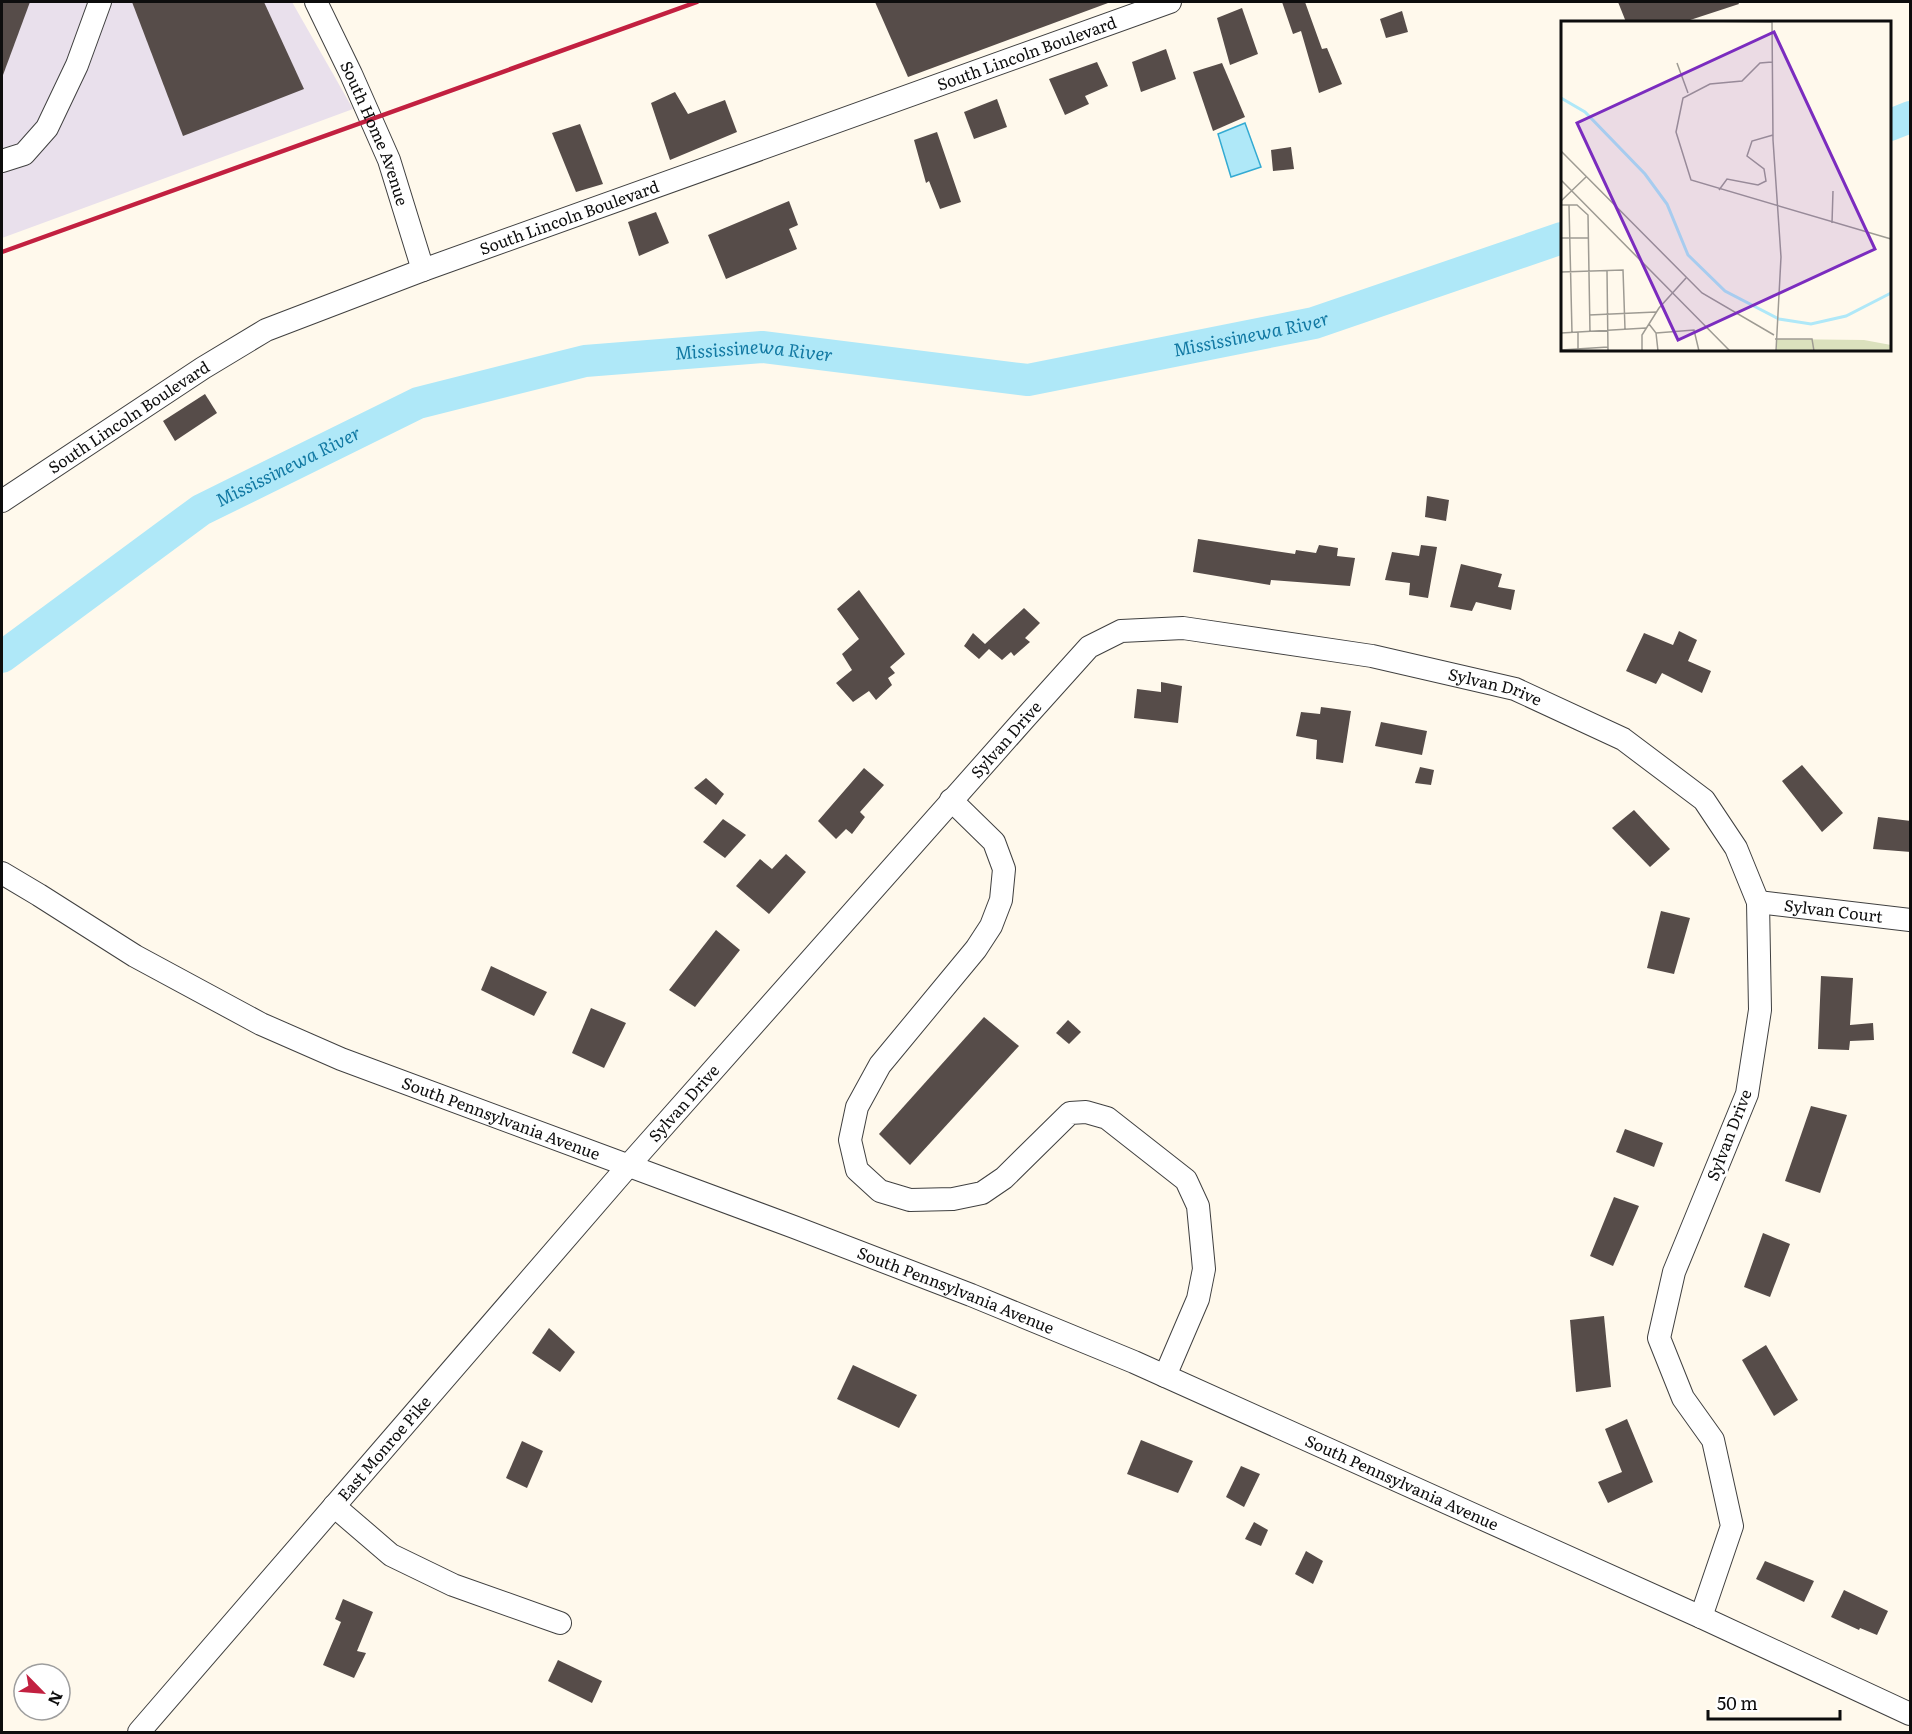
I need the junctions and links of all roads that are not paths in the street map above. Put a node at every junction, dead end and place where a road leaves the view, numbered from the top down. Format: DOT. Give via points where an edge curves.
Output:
graph roads {
  1 [pos="100,2"];
  2 [pos="316,2"];
  3 [pos="1170,2"];
  4 [pos="2,161"];
  5 [pos="423,270"];
  6 [pos="2,501"];
  7 [pos="951,800"];
  8 [pos="2,873"];
  9 [pos="1758,902"];
  10 [pos="1911,920"];
  11 [pos="628,1165"];
  12 [pos="1165,1376"];
  13 [pos="334,1506"];
  14 [pos="1701,1617"];
  15 [pos="560,1623"];
  16 [pos="1911,1714"];
  17 [pos="139,1732"];
  1 -- 4 [label="street" via="77,65 47,128 24,154"];
  2 -- 5 [label="street, South Home Avenue" via="389,160"];
  3 -- 5 [label="street, South Lincoln Boulevard"];
  5 -- 6 [label="street, South Lincoln Boulevard" via="266,330"];
  7 -- 9 [label="street, Sylvan Drive" via="1089,646 1121,631 1183,628 1372,656 1515,689 1623,739 1704,800 1736,848"];
  7 -- 11 [label="street, Sylvan Drive"];
  7 -- 12 [label="street" via="994,842 1004,869 1001,900 976,949 880,1065 857,1107 850,1140 857,1170 880,1191 910,1200 952,1199 982,1193 1004,1178 1070,1113 1086,1112 1107,1119 1186,1180 1198,1206 1204,1269 1198,1299"];
  8 -- 11 [label="street, South Pennsylvania Avenue" via="135,956 261,1024 341,1059"];
  9 -- 10 [label="street, Sylvan Court"];
  9 -- 14 [label="street, Sylvan Drive" via="1760,1010 1747,1094 1674,1272 1659,1338 1683,1398 1713,1440 1732,1526"];
  11 -- 12 [label="street, South Pennsylvania Avenue" via="970,1295"];
  11 -- 13 [label="street, East Monroe Pike"];
  12 -- 14 [label="street, South Pennsylvania Avenue"];
  13 -- 15 [label="street" via="391,1555 453,1585"];
  13 -- 17 [label="street, East Monroe Pike"];
  14 -- 16 [label="street, South Pennsylvania Avenue"];
}
